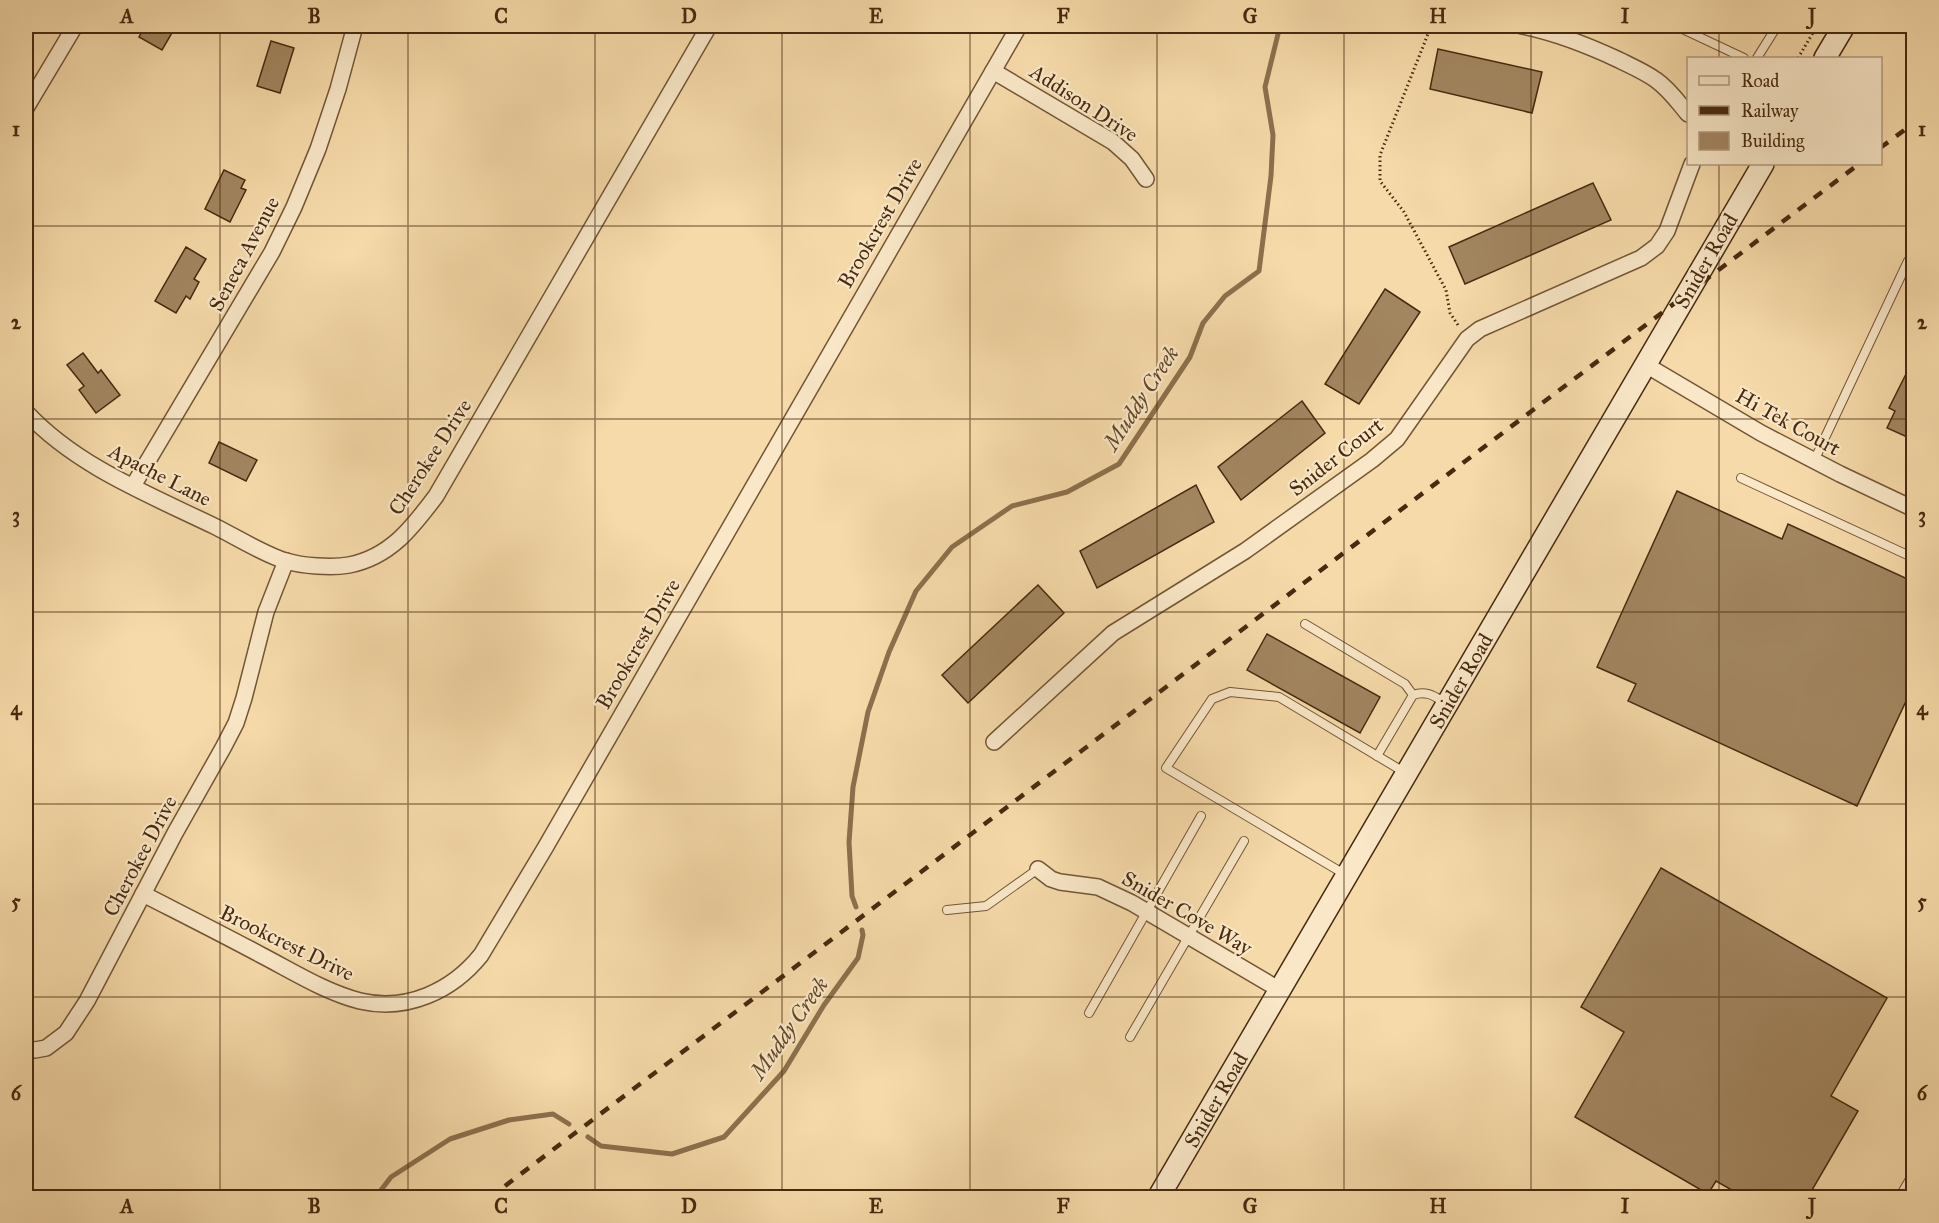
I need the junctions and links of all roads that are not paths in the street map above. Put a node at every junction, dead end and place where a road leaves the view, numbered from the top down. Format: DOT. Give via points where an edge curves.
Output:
graph roads {
  1 [pos="75,26"];
  2 [pos="355,26"];
  3 [pos="709,26"];
  4 [pos="1019,26"];
  5 [pos="1522,26"];
  6 [pos="1676,26"];
  7 [pos="1777,26"];
  8 [pos="1844,26"];
  9 [pos="1742,57"];
  10 [pos="1758,57"];
  11 [pos="1826,57"];
  12 [pos="993,70"];
  13 [pos="26,108"];
  14 [pos="1687,112"];
  15 [pos="1692,165"];
  16 [pos="1762,165"];
  17 [pos="1146,179"];
  18 [pos="1908,261"];
  19 [pos="1646,364"];
  20 [pos="26,412"];
  21 [pos="1814,460"];
  22 [pos="1741,478"];
  23 [pos="133,486"];
  24 [pos="1914,509"];
  25 [pos="1914,558"];
  26 [pos="286,561"];
  27 [pos="1305,624"];
  28 [pos="1413,695"];
  29 [pos="1447,704"];
  30 [pos="994,742"];
  31 [pos="1377,756"];
  32 [pos="1407,773"];
  33 [pos="1201,816"];
  34 [pos="1245,842"];
  35 [pos="1038,869"];
  36 [pos="1347,875"];
  37 [pos="143,894"];
  38 [pos="946,910"];
  39 [pos="1146,911"];
  40 [pos="1189,936"];
  41 [pos="1280,990"];
  42 [pos="1089,1013"];
  43 [pos="1130,1037"];
  44 [pos="26,1049"];
  45 [pos="1914,1172"];
  46 [pos="1158,1197"];
  47 [pos="1899,1197"];
  1 -- 13 [label="street"];
  2 -- 23 [label="street, Seneca Avenue" via="335,99 294,207 272,252"];
  3 -- 26 [label="street, Cherokee Drive" via="455,464 413,527 389,549 359,562 333,567"];
  4 -- 12 [label="street, Brookcrest Drive"];
  5 -- 14 [label="street" via="1583,43 1641,71 1656,80"];
  6 -- 9 [label="lane"];
  7 -- 10 [label="lane"];
  8 -- 11 [label="street"];
  12 -- 17 [label="street, Addison Drive" via="1113,142"];
  12 -- 37 [label="street, Brookcrest Drive" via="545,848 473,965 454,982 420,999 384,1004 361,1001 304,977"];
  15 -- 30 [label="street, Snider Court" via="1667,231 1657,246 1641,258 1480,329 1467,339 1397,439 1245,551 1113,633"];
  16 -- 19 [label="street, Snider Road"];
  18 -- 21 [label="lane"];
  19 -- 21 [label="street, Hi Tek Court"];
  19 -- 29 [label="street, Snider Road"];
  20 -- 23 [label="street, Apache Lane" via="62,445"];
  21 -- 24 [label="street, Hi Tek Court"];
  22 -- 25 [label="lane"];
  23 -- 26 [label="street, Apache Lane"];
  26 -- 37 [label="street, Cherokee Drive" via="266,612 236,723"];
  27 -- 28 [label="lane" via="1405,684"];
  28 -- 29 [label="lane" via="1430,694"];
  28 -- 31 [label="lane"];
  29 -- 32 [label="street, Snider Road"];
  31 -- 32 [label="lane"];
  31 -- 36 [label="lane" via="1279,697 1230,692 1212,699 1166,768"];
  32 -- 36 [label="street, Snider Road"];
  33 -- 39 [label="lane"];
  34 -- 40 [label="lane"];
  35 -- 38 [label="lane" via="987,906"];
  35 -- 39 [label="street, Snider Cove Way" via="1060,882 1109,891"];
  36 -- 41 [label="street, Snider Road"];
  37 -- 44 [label="street, Cherokee Drive" via="66,1033 46,1048"];
  39 -- 40 [label="street, Snider Cove Way"];
  39 -- 42 [label="lane"];
  40 -- 41 [label="street, Snider Cove Way"];
  40 -- 43 [label="lane"];
  41 -- 46 [label="street, Snider Road"];
  45 -- 47 [label="lane"];
}
